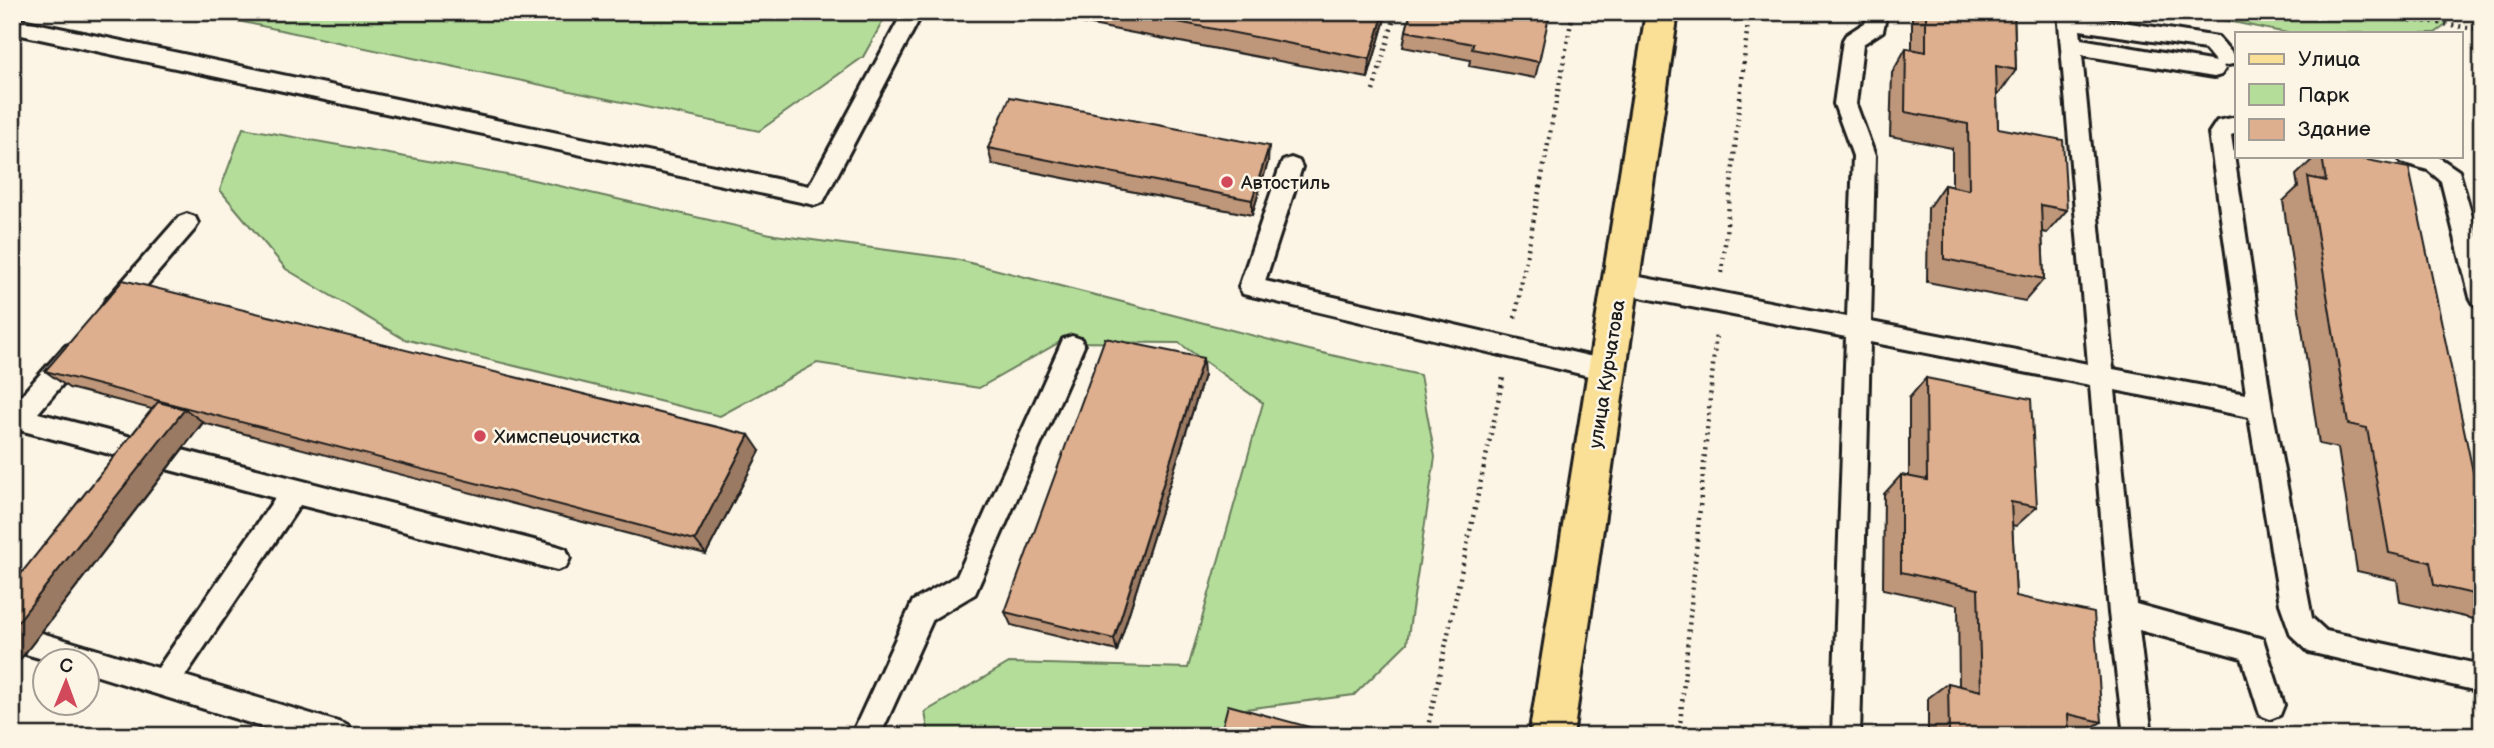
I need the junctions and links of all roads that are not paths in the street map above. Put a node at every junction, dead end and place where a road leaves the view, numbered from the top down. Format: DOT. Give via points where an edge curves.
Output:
graph roads {
  1 [pos="913,12"];
  2 [pos="1662,12"];
  3 [pos="1877,12"];
  4 [pos="2068,16"];
  5 [pos="12,24"];
  6 [pos="2071,45"];
  7 [pos="2235,125"];
  8 [pos="2416,158"];
  9 [pos="1292,167"];
  10 [pos="187,223"];
  11 [pos="1619,283"];
  12 [pos="2482,297"];
  13 [pos="1858,330"];
  14 [pos="1072,346"];
  15 [pos="1606,370"];
  16 [pos="2102,378"];
  17 [pos="2260,408"];
  18 [pos="15,418"];
  19 [pos="294,492"];
  20 [pos="557,558"];
  21 [pos="2123,613"];
  22 [pos="12,637"];
  23 [pos="2482,679"];
  24 [pos="164,683"];
  25 [pos="2270,705"];
  26 [pos="338,736"];
  27 [pos="865,736"];
  28 [pos="1550,736"];
  29 [pos="1846,736"];
  30 [pos="2138,736"];
  1 -- 5 [label="lane" via="816,196"];
  2 -- 11 [label="main road, улица Курчатова"];
  3 -- 13 [label="lane" via="1877,26 1853,40 1845,104 1864,156"];
  4 -- 6 [label="lane"];
  4 -- 6 [label="lane" via="2211,42 2220,64"];
  6 -- 16 [label="lane"];
  7 -- 17 [label="lane" via="2220,133"];
  8 -- 12 [label="lane" via="2436,164 2451,177"];
  9 -- 15 [label="lane" via="1251,288"];
  10 -- 18 [label="lane"];
  11 -- 13 [label="lane"];
  11 -- 15 [label="main road, улица Курчатова"];
  13 -- 16 [label="lane"];
  13 -- 29 [label="lane"];
  14 -- 27 [label="lane" via="966,585 923,610"];
  15 -- 28 [label="main road, улица Курчатова"];
  16 -- 17 [label="lane"];
  16 -- 21 [label="lane"];
  17 -- 23 [label="lane" via="2301,626 2319,643"];
  18 -- 19 [label="lane"];
  19 -- 20 [label="lane"];
  19 -- 24 [label="lane"];
  21 -- 25 [label="lane" via="2253,648"];
  21 -- 30 [label="lane"];
  22 -- 24 [label="lane"];
  24 -- 26 [label="lane"];
}
